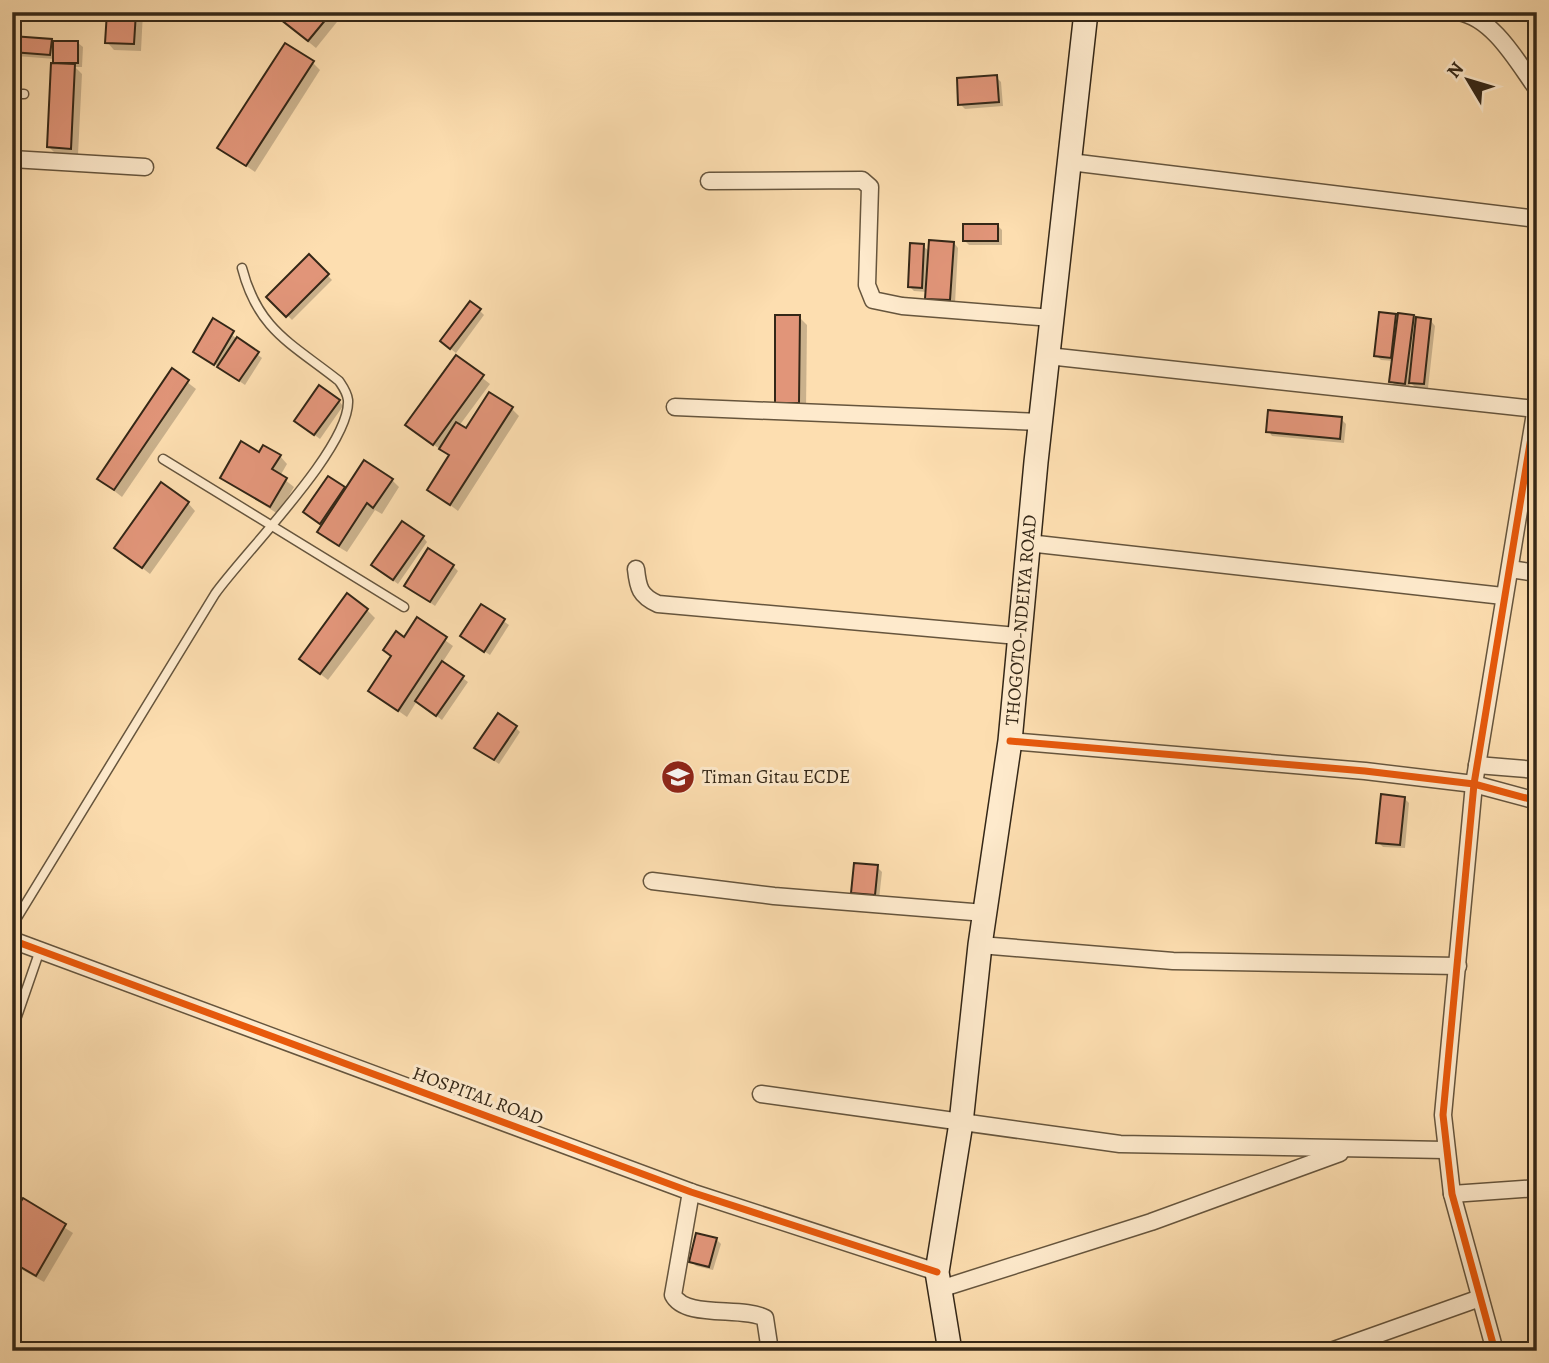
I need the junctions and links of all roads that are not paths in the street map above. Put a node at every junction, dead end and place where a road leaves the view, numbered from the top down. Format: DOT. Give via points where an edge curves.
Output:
graph roads {
  1 [pos="1086,12"];
  2 [pos="1458,12"];
  3 [pos="1464,13"];
  4 [pos="1537,89"];
  5 [pos="12,94"];
  6 [pos="24,94"];
  7 [pos="12,159"];
  8 [pos="1070,162"];
  9 [pos="145,167"];
  10 [pos="709,181"];
  11 [pos="1537,219"];
  12 [pos="242,268"];
  13 [pos="1052,318"];
  14 [pos="1048,356"];
  15 [pos="1536,405"];
  16 [pos="675,407"];
  17 [pos="1040,422"];
  18 [pos="163,459"];
  19 [pos="271,526"];
  20 [pos="1028,543"];
  21 [pos="636,569"];
  22 [pos="1510,569"];
  23 [pos="1537,573"];
  24 [pos="1503,596"];
  25 [pos="404,607"];
  26 [pos="1018,636"];
  27 [pos="1010,741"];
  28 [pos="1477,765"];
  29 [pos="1537,770"];
  30 [pos="1474,784"];
  31 [pos="1537,801"];
  32 [pos="652,881"];
  33 [pos="985,913"];
  34 [pos="12,926"];
  35 [pos="12,940"];
  36 [pos="980,945"];
  37 [pos="40,950"];
  38 [pos="1458,966"];
  39 [pos="12,1031"];
  40 [pos="761,1094"];
  41 [pos="961,1123"];
  42 [pos="1352,1149"];
  43 [pos="1445,1150"];
  44 [pos="1537,1188"];
  45 [pos="691,1192"];
  46 [pos="1452,1194"];
  47 [pos="938,1280"];
  48 [pos="1480,1298"];
  49 [pos="770,1351"];
  50 [pos="950,1351"];
  51 [pos="1331,1351"];
  52 [pos="1495,1351"];
  1 -- 8 [label="main road, THOGOTO-NDEIYA ROAD"];
  2 -- 3 [label="street"];
  3 -- 4 [label="street" via="1497,36"];
  5 -- 6 [label="lane"];
  7 -- 9 [label="street"];
  8 -- 11 [label="street"];
  8 -- 13 [label="main road, THOGOTO-NDEIYA ROAD"];
  10 -- 13 [label="street" via="862,180 870,187 867,285 873,300"];
  12 -- 19 [label="lane" via="259,314 338,381 348,402 344,420 324,457"];
  13 -- 14 [label="main road, THOGOTO-NDEIYA ROAD"];
  14 -- 15 [label="street"];
  14 -- 17 [label="main road, THOGOTO-NDEIYA ROAD"];
  15 -- 22 [label="street"];
  16 -- 17 [label="street"];
  17 -- 20 [label="main road, THOGOTO-NDEIYA ROAD"];
  18 -- 19 [label="lane"];
  19 -- 25 [label="lane"];
  19 -- 34 [label="lane" via="215,594"];
  20 -- 24 [label="street"];
  20 -- 26 [label="main road, THOGOTO-NDEIYA ROAD"];
  21 -- 26 [label="street" via="642,595 658,604"];
  22 -- 23 [label="street"];
  22 -- 24 [label="street"];
  24 -- 28 [label="street"];
  26 -- 27 [label="main road, THOGOTO-NDEIYA ROAD"];
  27 -- 30 [label="street"];
  27 -- 33 [label="main road, THOGOTO-NDEIYA ROAD"];
  28 -- 29 [label="street"];
  28 -- 30 [label="street"];
  30 -- 31 [label="street"];
  30 -- 38 [label="street"];
  32 -- 33 [label="street"];
  33 -- 36 [label="main road, THOGOTO-NDEIYA ROAD"];
  35 -- 37 [label="street, HOSPITAL ROAD"];
  36 -- 38 [label="street" via="1172,961"];
  36 -- 41 [label="main road, THOGOTO-NDEIYA ROAD"];
  37 -- 39 [label="lane"];
  37 -- 45 [label="street, HOSPITAL ROAD"];
  38 -- 43 [label="street" via="1443,1115"];
  40 -- 41 [label="street"];
  41 -- 42 [label="street" via="1120,1144"];
  41 -- 47 [label="main road, THOGOTO-NDEIYA ROAD"];
  42 -- 43 [label="street"];
  42 -- 47 [label="street" via="1151,1222"];
  43 -- 46 [label="street"];
  44 -- 46 [label="street"];
  45 -- 47 [label="street, HOSPITAL ROAD"];
  45 -- 49 [label="street" via="673,1295 687,1307 761,1316 767,1323"];
  46 -- 48 [label="street"];
  47 -- 50 [label="main road, THOGOTO-NDEIYA ROAD"];
  48 -- 51 [label="street"];
  48 -- 52 [label="street"];
}
